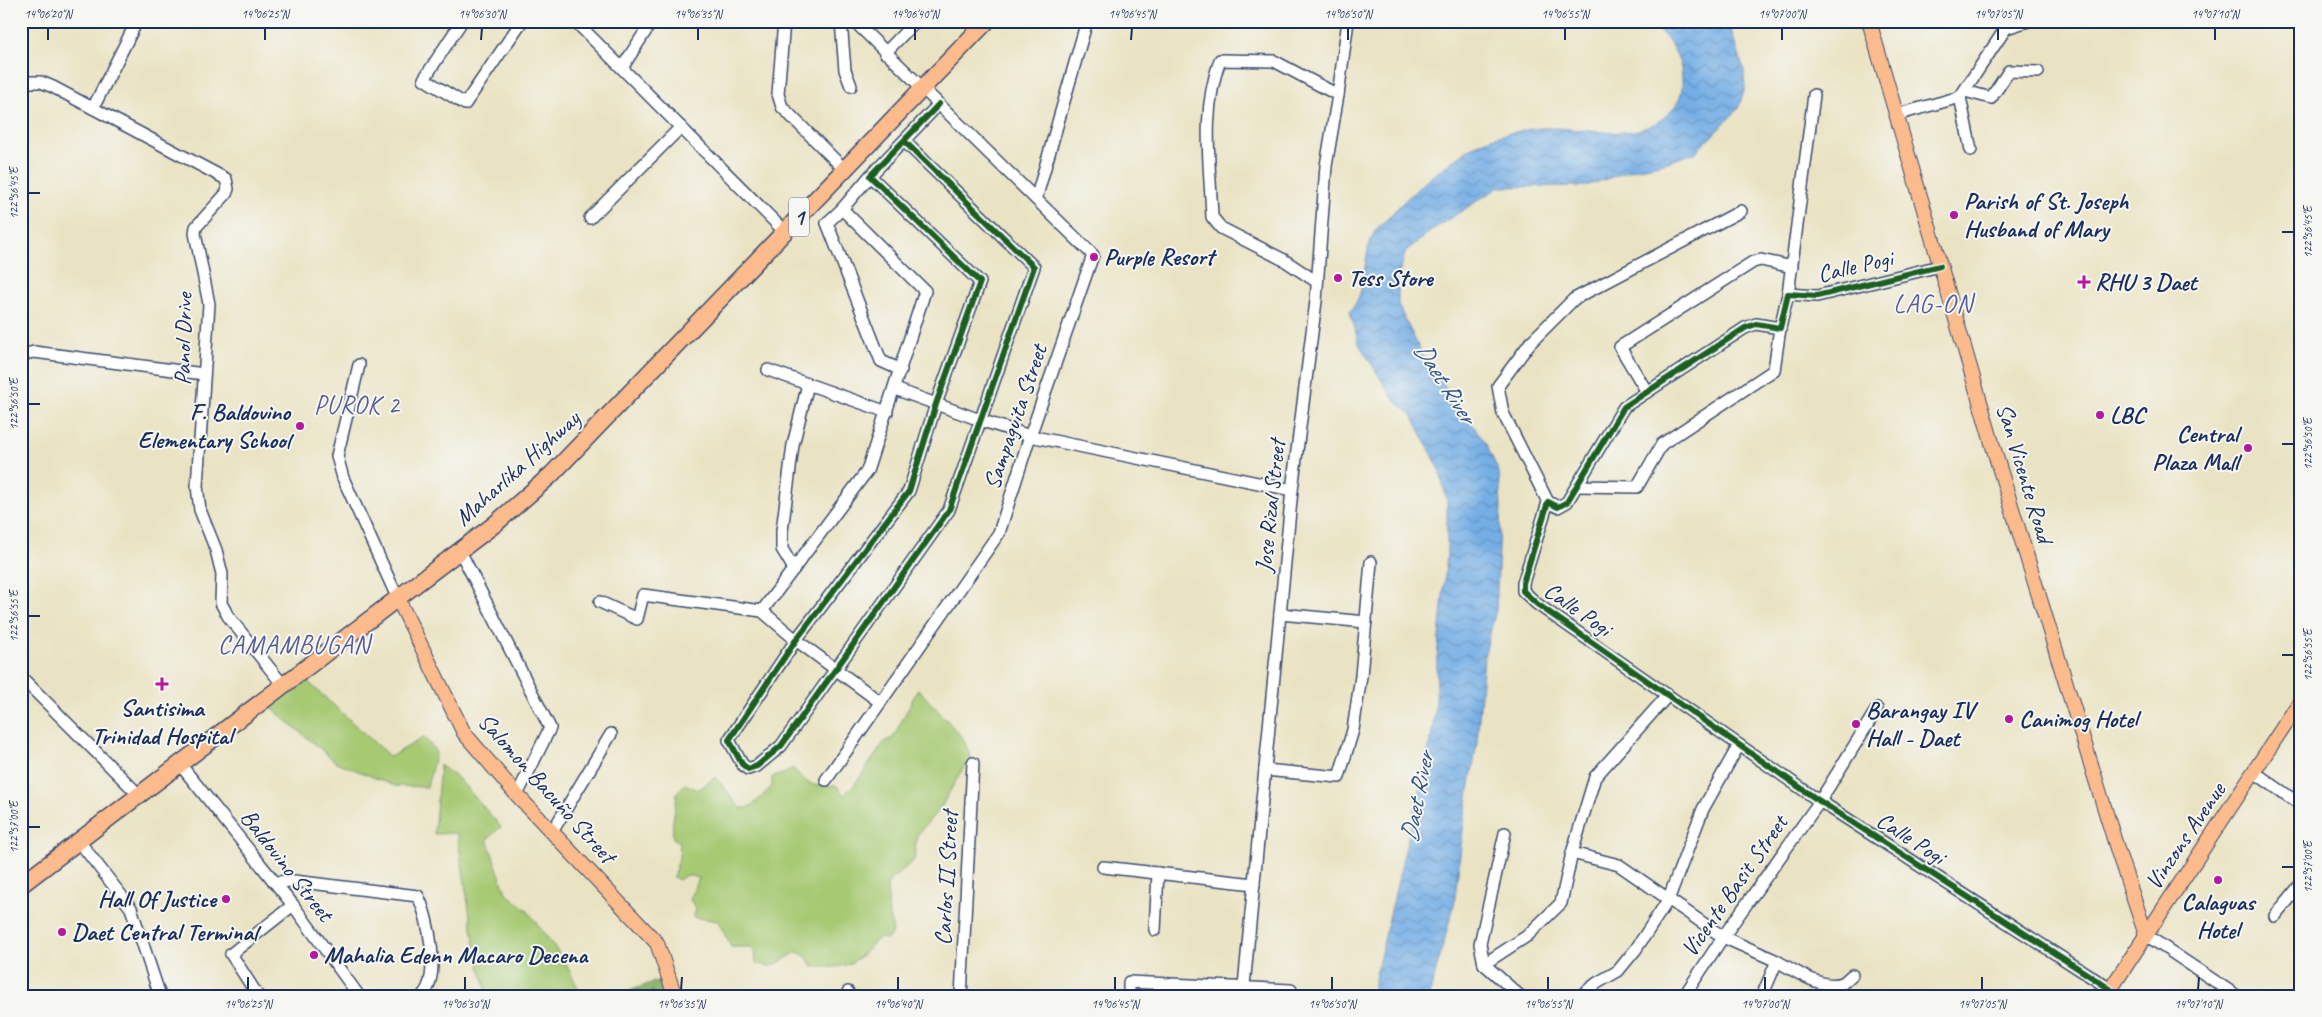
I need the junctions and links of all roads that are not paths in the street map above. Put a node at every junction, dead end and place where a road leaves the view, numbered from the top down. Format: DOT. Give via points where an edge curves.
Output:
graph roads {
  1 [pos="137,21"];
  2 [pos="462,21"];
  3 [pos="522,21"];
  4 [pos="580,21"];
  5 [pos="652,21"];
  6 [pos="784,21"];
  7 [pos="841,21"];
  8 [pos="916,21"];
  9 [pos="987,21"];
  10 [pos="1087,21"];
  11 [pos="1348,21"];
  12 [pos="1869,21"];
  13 [pos="2028,21"];
  14 [pos="855,22"];
  15 [pos="885,53"];
  16 [pos="622,68"];
  17 [pos="2038,72"];
  18 [pos="21,82"];
  19 [pos="851,86"];
  20 [pos="922,90"];
  21 [pos="1963,94"];
  22 [pos="1338,95"];
  23 [pos="1814,95"];
  24 [pos="939,104"];
  25 [pos="93,108"];
  26 [pos="1896,115"];
  27 [pos="681,127"];
  28 [pos="904,141"];
  29 [pos="1971,150"];
  30 [pos="845,170"];
  31 [pos="870,176"];
  32 [pos="1036,199"];
  33 [pos="842,209"];
  34 [pos="1741,211"];
  35 [pos="590,218"];
  36 [pos="785,232"];
  37 [pos="1940,266"];
  38 [pos="1792,267"];
  39 [pos="1317,282"];
  40 [pos="1788,294"];
  41 [pos="1780,328"];
  42 [pos="21,355"];
  43 [pos="359,365"];
  44 [pos="768,370"];
  45 [pos="901,370"];
  46 [pos="204,374"];
  47 [pos="808,384"];
  48 [pos="895,389"];
  49 [pos="1646,392"];
  50 [pos="936,404"];
  51 [pos="887,412"];
  52 [pos="980,420"];
  53 [pos="1030,436"];
  54 [pos="1577,486"];
  55 [pos="1292,490"];
  56 [pos="1548,502"];
  57 [pos="460,551"];
  58 [pos="1371,562"];
  59 [pos="794,569"];
  60 [pos="398,599"];
  61 [pos="600,602"];
  62 [pos="762,611"];
  63 [pos="1280,614"];
  64 [pos="1366,622"];
  65 [pos="796,640"];
  66 [pos="836,668"];
  67 [pos="21,677"];
  68 [pos="283,685"];
  69 [pos="1668,695"];
  70 [pos="2301,700"];
  71 [pos="880,702"];
  72 [pos="1877,709"];
  73 [pos="611,734"];
  74 [pos="1740,745"];
  75 [pos="179,763"];
  76 [pos="973,763"];
  77 [pos="1265,770"];
  78 [pos="2254,772"];
  79 [pos="826,780"];
  80 [pos="138,794"];
  81 [pos="517,795"];
  82 [pos="1820,801"];
  83 [pos="2301,805"];
  84 [pos="552,832"];
  85 [pos="1505,833"];
  86 [pos="78,840"];
  87 [pos="1572,853"];
  88 [pos="1103,867"];
  89 [pos="1158,873"];
  90 [pos="274,882"];
  91 [pos="21,884"];
  92 [pos="1254,884"];
  93 [pos="2301,884"];
  94 [pos="1668,900"];
  95 [pos="293,905"];
  96 [pos="2275,916"];
  97 [pos="1155,930"];
  98 [pos="2146,935"];
  99 [pos="1723,937"];
  100 [pos="1776,961"];
  101 [pos="1484,964"];
  102 [pos="1852,975"];
  103 [pos="1243,991"];
  104 [pos="2108,992"];
  105 [pos="160,996"];
  106 [pos="258,996"];
  107 [pos="359,996"];
  108 [pos="422,996"];
  109 [pos="675,996"];
  110 [pos="960,996"];
  111 [pos="1129,996"];
  112 [pos="1290,996"];
  113 [pos="1520,996"];
  114 [pos="1580,996"];
  115 [pos="1684,996"];
  116 [pos="1762,996"];
  117 [pos="2237,996"];
  1 -- 25 [label="street"];
  2 -- 3 [label="street" via="424,79 465,104"];
  4 -- 16 [label="street" via="578,24"];
  5 -- 16 [label="street"];
  6 -- 30 [label="street" via="778,94 782,107"];
  7 -- 19 [label="street" via="846,70"];
  8 -- 15 [label="street"];
  9 -- 20 [label="highway, Maharlika Highway / 1"];
  10 -- 32 [label="street"];
  11 -- 22 [label="street, Jose Rizal Street"];
  12 -- 26 [label="main road, San Vicente Road"];
  13 -- 21 [label="street" via="2006,28"];
  14 -- 15 [label="street, Sampaguita Street"];
  15 -- 20 [label="street, Sampaguita Street"];
  16 -- 27 [label="street"];
  17 -- 21 [label="street" via="2008,71 1991,98"];
  18 -- 25 [label="street, Panol Drive" via="41,82"];
  20 -- 24 [label="street, Sampaguita Street"];
  20 -- 30 [label="highway, Maharlika Highway / 1"];
  21 -- 26 [label="street"];
  21 -- 29 [label="street"];
  22 -- 39 [label="street, Jose Rizal Street" via="1326,166"];
  22 -- 39 [label="street" via="1274,61 1220,60 1212,83 1208,114 1212,218 1221,228 1284,260"];
  23 -- 38 [label="street"];
  24 -- 28 [label="street"];
  24 -- 32 [label="street, Sampaguita Street"];
  25 -- 46 [label="street, Panol Drive" via="226,179 226,194 196,227 195,233 209,304"];
  26 -- 37 [label="main road, San Vicente Road"];
  27 -- 35 [label="street"];
  27 -- 36 [label="street"];
  28 -- 31 [label="street"];
  28 -- 52 [label="street" via="1034,267"];
  30 -- 36 [label="highway, Maharlika Highway / 1"];
  31 -- 33 [label="street"];
  31 -- 50 [label="street" via="980,282"];
  32 -- 53 [label="street, Sampaguita Street" via="1094,255"];
  33 -- 45 [label="street" via="827,223 881,361"];
  33 -- 45 [label="street" via="925,291"];
  34 -- 56 [label="street" via="1574,299 1530,343 1498,386 1503,413"];
  36 -- 57 [label="highway, Maharlika Highway / 1" via="551,476"];
  37 -- 40 [label="street, Calle Pogi" via="1817,296"];
  37 -- 98 [label="main road, San Vicente Road"];
  38 -- 40 [label="street"];
  38 -- 49 [label="street" via="1761,260 1753,262 1620,347"];
  39 -- 55 [label="street, Jose Rizal Street"];
  40 -- 41 [label="street, Calle Pogi"];
  41 -- 49 [label="street" via="1756,324 1745,328"];
  41 -- 54 [label="street, Calle Pogi" via="1774,370 1662,444 1637,486"];
  42 -- 46 [label="street" via="34,352"];
  43 -- 60 [label="street" via="337,456 343,478"];
  44 -- 47 [label="street"];
  45 -- 48 [label="street"];
  46 -- 68 [label="street, Panol Drive" via="197,486 200,510 222,574 222,602 228,616"];
  47 -- 51 [label="street"];
  47 -- 59 [label="street" via="793,445 782,531 782,549"];
  48 -- 50 [label="street"];
  48 -- 51 [label="street"];
  49 -- 54 [label="street" via="1624,407"];
  50 -- 52 [label="street"];
  50 -- 65 [label="street" via="909,491"];
  51 -- 59 [label="street" via="867,471"];
  52 -- 53 [label="street"];
  52 -- 66 [label="street" via="949,510"];
  53 -- 55 [label="street"];
  53 -- 71 [label="street, Sampaguita Street" via="999,533"];
  54 -- 56 [label="street" via="1562,506 1555,507"];
  55 -- 63 [label="street, Jose Rizal Street"];
  56 -- 69 [label="street, Calle Pogi" via="1523,590 1537,604"];
  57 -- 60 [label="highway, Maharlika Highway / 1"];
  57 -- 81 [label="street" via="550,728"];
  58 -- 64 [label="street"];
  59 -- 62 [label="street"];
  60 -- 68 [label="highway, Maharlika Highway / 1"];
  60 -- 81 [label="main road, Salomon Bacuño Street" via="464,733"];
  61 -- 62 [label="street" via="637,619 643,595"];
  62 -- 65 [label="street"];
  63 -- 64 [label="street"];
  63 -- 77 [label="street, Jose Rizal Street"];
  64 -- 77 [label="street" via="1353,730 1339,777"];
  65 -- 66 [label="street"];
  65 -- 66 [label="street" via="729,740 748,770 781,746"];
  66 -- 71 [label="street"];
  67 -- 80 [label="street"];
  68 -- 75 [label="highway, Maharlika Highway / 1"];
  69 -- 74 [label="street, Calle Pogi"];
  69 -- 87 [label="street" via="1595,777"];
  70 -- 78 [label="main road, Vinzons Avenue"];
  71 -- 79 [label="street, Sampaguita Street"];
  72 -- 82 [label="street, Vicente Basit Street"];
  73 -- 84 [label="street"];
  74 -- 82 [label="street, Calle Pogi"];
  74 -- 94 [label="street" via="1703,809"];
  75 -- 80 [label="highway, Maharlika Highway / 1"];
  75 -- 90 [label="street, Baldovino Street"];
  76 -- 110 [label="street, Carlos II Street"];
  77 -- 92 [label="street, Jose Rizal Street"];
  78 -- 83 [label="street"];
  78 -- 98 [label="main road, Vinzons Avenue"];
  80 -- 86 [label="highway, Maharlika Highway / 1"];
  81 -- 84 [label="main road, Salomon Bacuño Street"];
  82 -- 99 [label="street, Vicente Basit Street"];
  82 -- 104 [label="street, Calle Pogi"];
  84 -- 109 [label="main road, Salomon Bacuño Street" via="657,942"];
  85 -- 101 [label="street" via="1480,944"];
  86 -- 91 [label="highway, Maharlika Highway / 1"];
  86 -- 105 [label="street" via="131,908"];
  87 -- 94 [label="street" via="1619,865"];
  87 -- 101 [label="street" via="1561,903 1527,936"];
  88 -- 89 [label="street"];
  89 -- 92 [label="street"];
  89 -- 97 [label="street"];
  90 -- 95 [label="street, Baldovino Street"];
  90 -- 108 [label="street" via="294,881 418,896 423,905 432,959 430,983"];
  92 -- 103 [label="street, Jose Rizal Street"];
  93 -- 96 [label="street"];
  94 -- 99 [label="street"];
  94 -- 114 [label="street" via="1618,971"];
  95 -- 106 [label="street" via="231,954"];
  95 -- 107 [label="street, Baldovino Street"];
  98 -- 104 [label="main road, Vinzons Avenue"];
  98 -- 117 [label="street"];
  99 -- 100 [label="street"];
  99 -- 115 [label="street, Vicente Basit Street"];
  100 -- 102 [label="street" via="1827,984 1843,983"];
  100 -- 116 [label="street"];
  101 -- 113 [label="street"];
  103 -- 111 [label="street" via="1128,982"];
  103 -- 112 [label="street" via="1291,990"];
}
